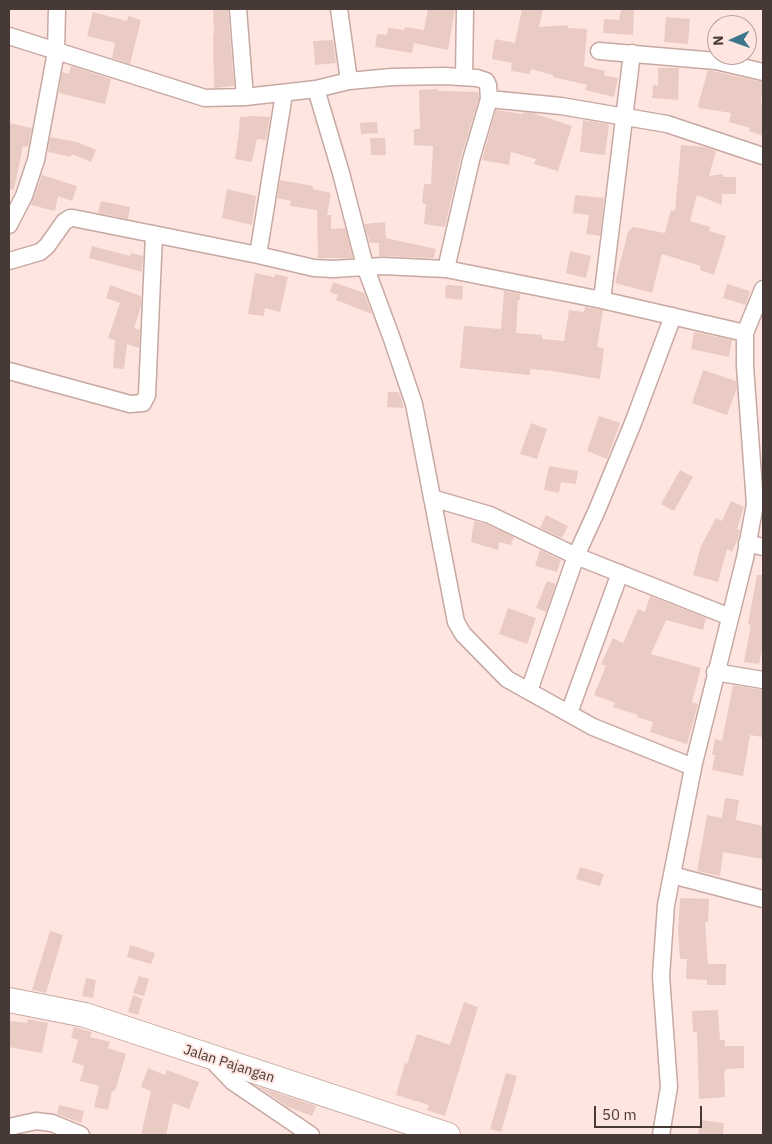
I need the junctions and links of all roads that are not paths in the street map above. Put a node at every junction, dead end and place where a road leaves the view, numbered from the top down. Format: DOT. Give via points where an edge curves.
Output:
graph roads {
  1 [pos="57,9"];
  2 [pos="238,9"];
  3 [pos="339,9"];
  4 [pos="465,9"];
  5 [pos="9,36"];
  6 [pos="599,51"];
  7 [pos="56,52"];
  8 [pos="632,53"];
  9 [pos="763,72"];
  10 [pos="464,77"];
  11 [pos="349,81"];
  12 [pos="316,89"];
  13 [pos="284,94"];
  14 [pos="245,97"];
  15 [pos="489,99"];
  16 [pos="625,116"];
  17 [pos="763,156"];
  18 [pos="9,226"];
  19 [pos="154,234"];
  20 [pos="258,255"];
  21 [pos="9,261"];
  22 [pos="365,266"];
  23 [pos="446,269"];
  24 [pos="763,289"];
  25 [pos="602,300"];
  26 [pos="673,316"];
  27 [pos="745,333"];
  28 [pos="9,370"];
  29 [pos="432,498"];
  30 [pos="755,545"];
  31 [pos="576,556"];
  32 [pos="620,573"];
  33 [pos="730,617"];
  34 [pos="715,672"];
  35 [pos="763,680"];
  36 [pos="529,691"];
  37 [pos="569,713"];
  38 [pos="693,767"];
  39 [pos="672,875"];
  40 [pos="763,899"];
  41 [pos="9,1000"];
  42 [pos="210,1058"];
  43 [pos="9,1127"];
  44 [pos="81,1135"];
  45 [pos="311,1135"];
  46 [pos="448,1135"];
  47 [pos="661,1135"];
  1 -- 7 [label="street"];
  2 -- 14 [label="street"];
  3 -- 11 [label="street"];
  4 -- 10 [label="street"];
  5 -- 7 [label="street"];
  6 -- 8 [label="street"];
  7 -- 14 [label="street" via="205,98"];
  7 -- 18 [label="street" via="36,160 24,196"];
  8 -- 9 [label="street" via="716,61"];
  8 -- 16 [label="street"];
  10 -- 11 [label="street" via="392,77"];
  10 -- 15 [label="street" via="486,82"];
  11 -- 12 [label="street"];
  12 -- 13 [label="street"];
  12 -- 22 [label="street"];
  13 -- 14 [label="street"];
  13 -- 20 [label="street"];
  15 -- 16 [label="street"];
  15 -- 23 [label="street"];
  16 -- 17 [label="street" via="667,124"];
  16 -- 25 [label="street"];
  19 -- 20 [label="street"];
  19 -- 21 [label="street" via="70,218 43,250"];
  19 -- 28 [label="street" via="147,395 143,403 130,404"];
  20 -- 22 [label="street" via="314,268"];
  22 -- 23 [label="street"];
  22 -- 29 [label="street" via="414,404"];
  23 -- 25 [label="street"];
  24 -- 27 [label="street"];
  25 -- 26 [label="street"];
  26 -- 27 [label="street"];
  26 -- 31 [label="street" via="633,422"];
  27 -- 30 [label="street"];
  29 -- 31 [label="street" via="490,515"];
  29 -- 36 [label="street" via="456,622 463,634 507,679"];
  30 -- 33 [label="street"];
  31 -- 32 [label="street"];
  31 -- 36 [label="street"];
  32 -- 33 [label="street"];
  32 -- 37 [label="street"];
  33 -- 34 [label="street"];
  34 -- 35 [label="street"];
  34 -- 38 [label="street"];
  36 -- 37 [label="street"];
  37 -- 38 [label="street" via="593,727"];
  38 -- 39 [label="street"];
  39 -- 40 [label="street"];
  39 -- 47 [label="street" via="666,905 661,976 669,1086"];
  41 -- 42 [label="main road, Jalan Pajangan" via="84,1015"];
  42 -- 45 [label="street" via="233,1082"];
  42 -- 46 [label="main road, Jalan Pajangan"];
  43 -- 44 [label="street" via="36,1121 52,1123"];
}
